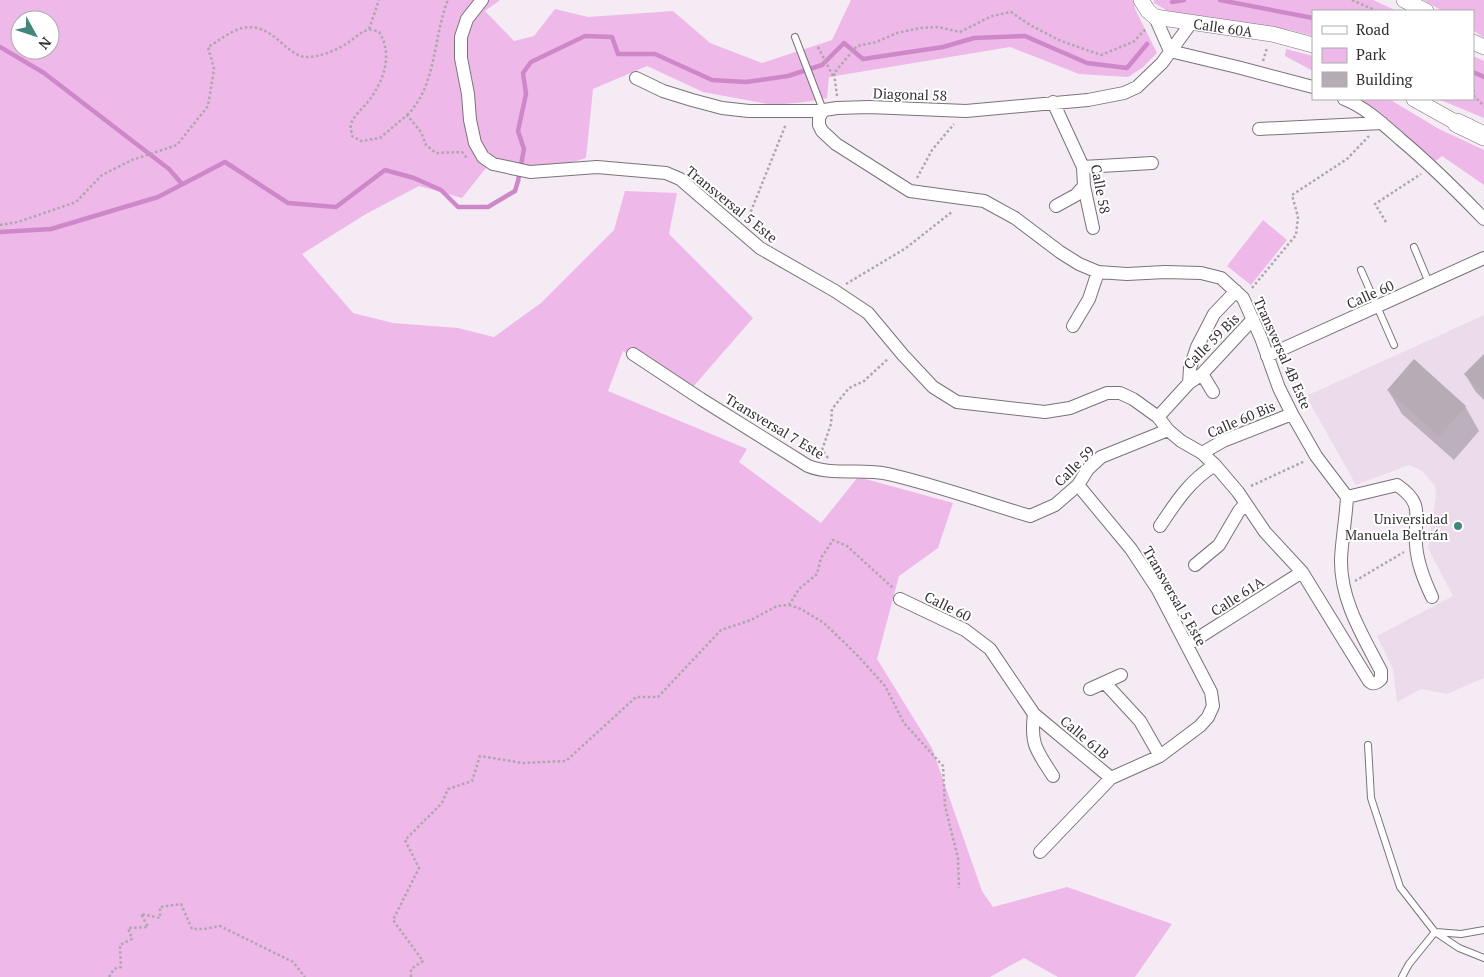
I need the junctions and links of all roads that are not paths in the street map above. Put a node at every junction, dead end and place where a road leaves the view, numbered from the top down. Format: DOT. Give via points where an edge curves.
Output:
graph roads {
  1 [pos="482,0"];
  2 [pos="1140,0"];
  3 [pos="1404,0"];
  4 [pos="1424,10"];
  5 [pos="1155,17"];
  6 [pos="1191,23"];
  7 [pos="795,37"];
  8 [pos="1312,45"];
  9 [pos="1170,51"];
  10 [pos="636,78"];
  11 [pos="1312,87"];
  12 [pos="1346,100"];
  13 [pos="1416,100"];
  14 [pos="1053,102"];
  15 [pos="823,110"];
  16 [pos="1382,123"];
  17 [pos="1457,123"];
  18 [pos="1259,129"];
  19 [pos="1484,131"];
  20 [pos="1484,136"];
  21 [pos="1152,163"];
  22 [pos="1083,167"];
  23 [pos="1084,186"];
  24 [pos="1056,206"];
  25 [pos="1484,219"];
  26 [pos="1093,228"];
  27 [pos="1414,247"];
  28 [pos="1484,258"];
  29 [pos="1361,270"];
  30 [pos="1098,272"];
  31 [pos="1429,283"];
  32 [pos="1240,295"];
  33 [pos="1377,306"];
  34 [pos="1253,320"];
  35 [pos="1073,326"];
  36 [pos="1394,345"];
  37 [pos="633,354"];
  38 [pos="1268,356"];
  39 [pos="1202,374"];
  40 [pos="1189,384"];
  41 [pos="1213,392"];
  42 [pos="1292,414"];
  43 [pos="1158,417"];
  44 [pos="1168,430"];
  45 [pos="1202,453"];
  46 [pos="1215,465"];
  47 [pos="1078,485"];
  48 [pos="1347,497"];
  49 [pos="1246,504"];
  50 [pos="1030,516"];
  51 [pos="1160,526"];
  52 [pos="1195,565"];
  53 [pos="1302,572"];
  54 [pos="1432,597"];
  55 [pos="900,599"];
  56 [pos="1187,645"];
  57 [pos="1121,675"];
  58 [pos="1105,682"];
  59 [pos="1090,689"];
  60 [pos="1213,706"];
  61 [pos="1034,714"];
  62 [pos="1368,745"];
  63 [pos="1160,756"];
  64 [pos="1052,776"];
  65 [pos="1111,778"];
  66 [pos="1040,852"];
  67 [pos="1484,930"];
  68 [pos="1435,932"];
  69 [pos="1484,958"];
  70 [pos="1402,977"];
  1 -- 43 [label="street, Transversal 5 Este" via="467,19 461,37 460,58 474,143 483,157 499,166 530,172 597,167 666,173 680,180 760,248 868,313 933,387 957,402 1045,412 1070,408 1107,393 1120,393"];
  2 -- 5 [label="street"];
  3 -- 4 [label="street"];
  5 -- 6 [label="street, Calle 60A"];
  5 -- 9 [label="street"];
  6 -- 8 [label="street, Calle 60A" via="1272,34"];
  6 -- 9 [label="street, Diagonal 58"];
  7 -- 15 [label="lane"];
  9 -- 11 [label="street"];
  9 -- 14 [label="street, Diagonal 58" via="1137,87 1124,93"];
  10 -- 15 [label="street, Diagonal 58" via="663,91 722,108"];
  12 -- 16 [label="street"];
  13 -- 17 [label="street"];
  14 -- 15 [label="street, Diagonal 58" via="966,111 869,107"];
  14 -- 22 [label="street, Calle 58"];
  15 -- 30 [label="street, Transversal 4B Este" via="819,125 836,144 910,191 984,201 1015,218 1079,264"];
  16 -- 18 [label="street"];
  16 -- 25 [label="street" via="1433,166"];
  17 -- 19 [label="street"];
  17 -- 20 [label="main road"];
  21 -- 22 [label="street"];
  22 -- 23 [label="street, Calle 58"];
  23 -- 24 [label="street" via="1076,195"];
  23 -- 26 [label="street, Calle 58"];
  27 -- 31 [label="lane"];
  28 -- 31 [label="street, Calle 60"];
  29 -- 33 [label="lane"];
  30 -- 32 [label="street, Transversal 4B Este" via="1201,273 1220,278"];
  30 -- 35 [label="street" via="1089,298"];
  31 -- 33 [label="street, Calle 60"];
  32 -- 34 [label="street, Transversal 4B Este"];
  32 -- 40 [label="street" via="1214,314 1190,368"];
  33 -- 36 [label="lane"];
  33 -- 38 [label="street, Calle 60"];
  34 -- 38 [label="street, Transversal 4B Este"];
  34 -- 39 [label="street, Calle 59 Bis"];
  37 -- 50 [label="street, Transversal 7 Este" via="820,471 885,473"];
  38 -- 42 [label="street, Transversal 4B Este"];
  39 -- 40 [label="street, Calle 59 Bis"];
  39 -- 41 [label="street"];
  40 -- 43 [label="street"];
  42 -- 45 [label="street, Calle 60 Bis" via="1223,441"];
  42 -- 48 [label="street, Transversal 4B Este" via="1316,456"];
  43 -- 44 [label="street"];
  44 -- 45 [label="street"];
  44 -- 47 [label="street, Calle 59" via="1101,457"];
  45 -- 46 [label="street"];
  46 -- 49 [label="street"];
  46 -- 51 [label="street" via="1182,493"];
  47 -- 50 [label="street, Calle 59" via="1055,505"];
  47 -- 56 [label="street, Transversal 5 Este" via="1131,550 1158,590"];
  48 -- 53 [label="street" via="1341,561 1344,587 1348,606 1381,671 1378,682 1368,681"];
  48 -- 54 [label="street" via="1397,484 1409,493 1417,508 1416,545 1422,578"];
  49 -- 52 [label="street" via="1219,545"];
  49 -- 53 [label="street"];
  53 -- 56 [label="street, Calle 61A"];
  55 -- 61 [label="street, Calle 60" via="966,630 990,649"];
  56 -- 60 [label="street, Transversal 5 Este" via="1211,692"];
  57 -- 58 [label="street"];
  58 -- 59 [label="street"];
  58 -- 63 [label="street" via="1140,721"];
  60 -- 63 [label="street, Calle 61B" via="1200,726"];
  61 -- 64 [label="street" via="1034,746"];
  61 -- 65 [label="street, Calle 61B"];
  62 -- 68 [label="lane" via="1371,798 1400,887"];
  63 -- 65 [label="street, Calle 61B"];
  65 -- 66 [label="street"];
  67 -- 68 [label="lane" via="1461,934"];
  68 -- 69 [label="lane" via="1459,948"];
  68 -- 70 [label="lane"];
}
